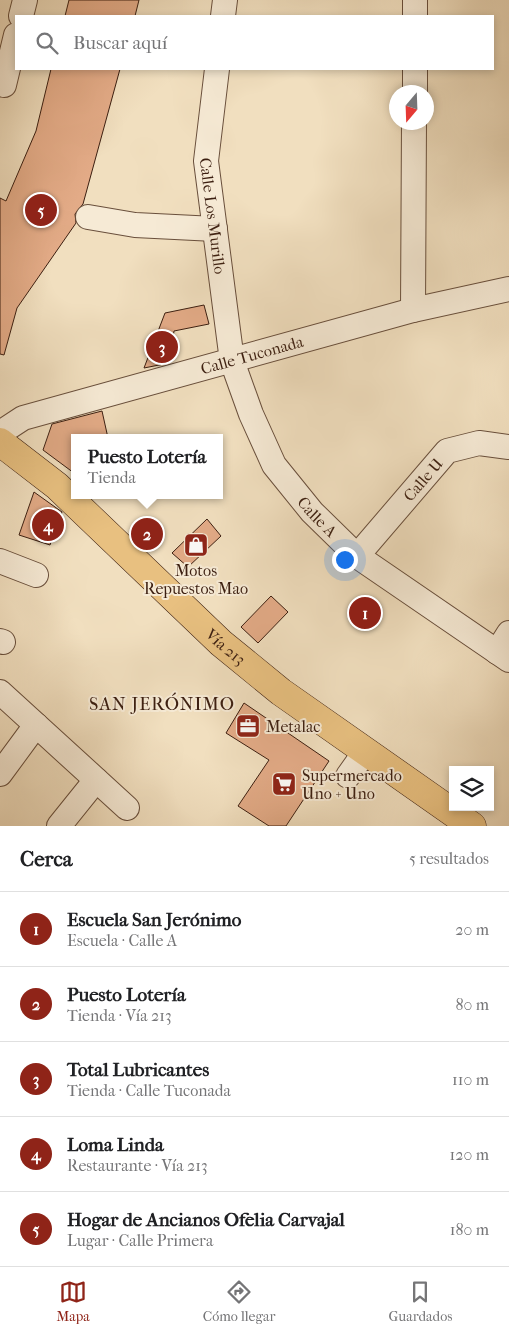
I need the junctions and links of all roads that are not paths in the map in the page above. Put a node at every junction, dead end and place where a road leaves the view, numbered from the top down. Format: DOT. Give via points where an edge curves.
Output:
graph roads {
  1 [pos="25,0"];
  2 [pos="225,0"];
  3 [pos="415,0"];
  4 [pos="21,15"];
  5 [pos="223,15"];
  6 [pos="415,15"];
  7 [pos="15,38"];
  8 [pos="217,70"];
  9 [pos="415,70"];
  10 [pos="2,84"];
  11 [pos="415,85"];
  12 [pos="414,130"];
  13 [pos="88,217"];
  14 [pos="215,229"];
  15 [pos="509,289"];
  16 [pos="413,310"];
  17 [pos="232,361"];
  18 [pos="0,433"];
  19 [pos="0,442"];
  20 [pos="509,447"];
  21 [pos="357,556"];
  22 [pos="0,561"];
  23 [pos="36,575"];
  24 [pos="505,648"];
  25 [pos="0,692"];
  26 [pos="36,725"];
  27 [pos="365,752"];
  28 [pos="0,774"];
  29 [pos="348,776"];
  30 [pos="96,780"];
  31 [pos="127,808"];
  32 [pos="59,826"];
  33 [pos="472,826"];
  1 -- 4 [label="street"];
  2 -- 5 [label="street"];
  3 -- 6 [label="street"];
  7 -- 10 [label="street"];
  8 -- 14 [label="street, Calle Los Murillo" via="206,161"];
  9 -- 11 [label="street"];
  12 -- 16 [label="street"];
  13 -- 14 [label="street" via="135,225"];
  14 -- 17 [label="street, Calle Los Murillo"];
  15 -- 16 [label="street, Calle Tuconada"];
  16 -- 17 [label="street, Calle Tuconada"];
  17 -- 18 [label="street, Calle Tuconada" via="23,418"];
  17 -- 21 [label="street, Calle A" via="274,465 312,512"];
  19 -- 27 [label="main road, Vía 213" via="57,486 221,643 281,692"];
  20 -- 21 [label="street, Calle U" via="479,443 447,451"];
  21 -- 24 [label="street, Calle A"];
  22 -- 23 [label="street"];
  25 -- 26 [label="street"];
  26 -- 28 [label="street"];
  26 -- 30 [label="street"];
  27 -- 29 [label="street"];
  27 -- 33 [label="main road, Vía 213"];
  30 -- 31 [label="street"];
  30 -- 32 [label="street"];
}
